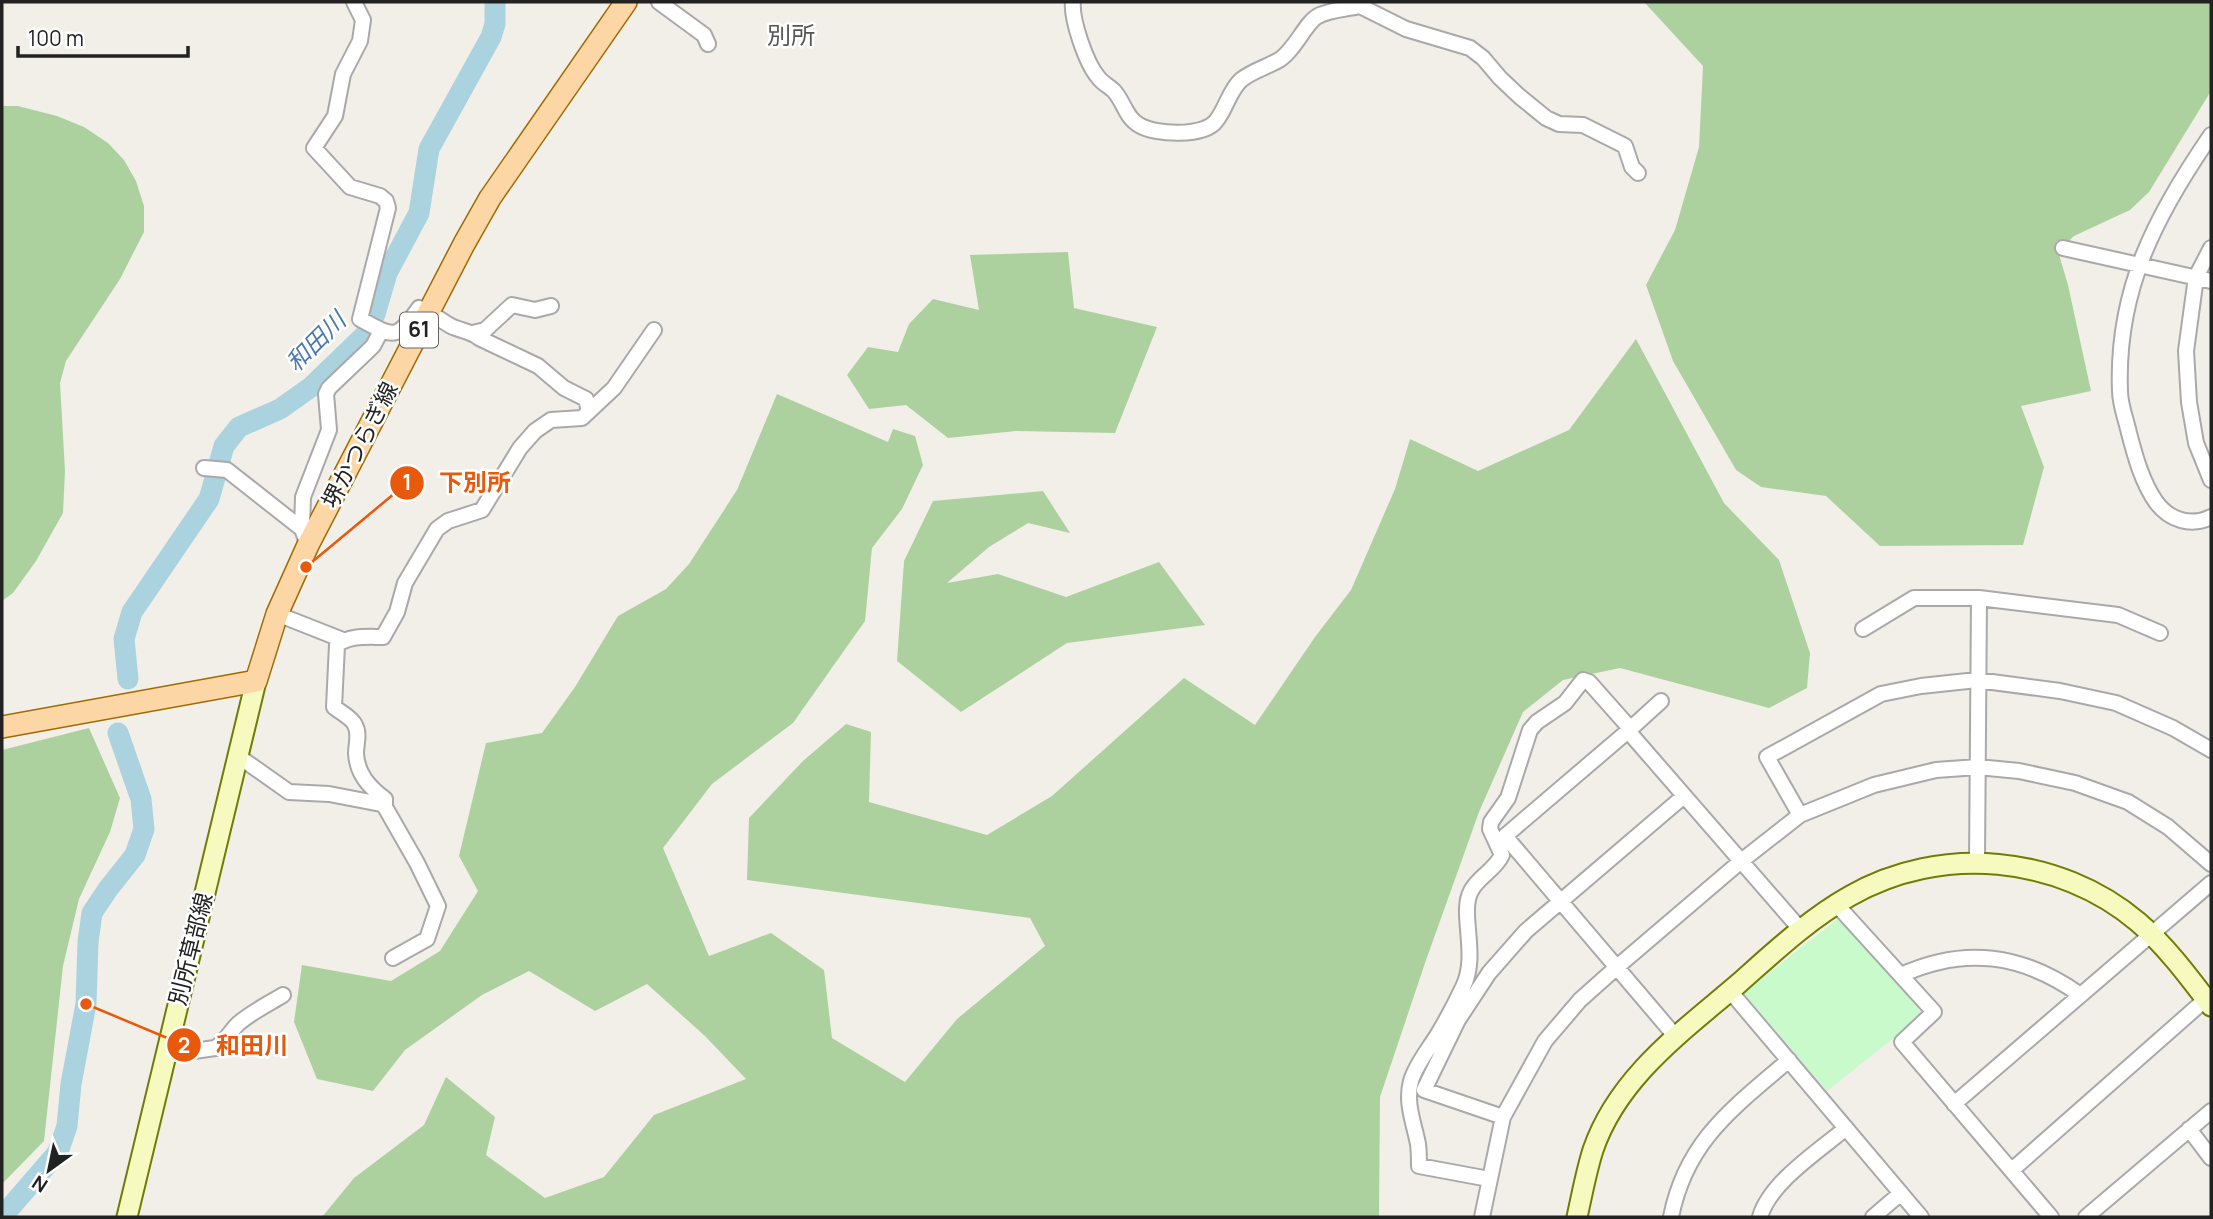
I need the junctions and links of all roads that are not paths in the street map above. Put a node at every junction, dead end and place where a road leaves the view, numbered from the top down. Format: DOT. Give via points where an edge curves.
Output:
graph roads {
  1 [pos="354,2"];
  2 [pos="626,2"];
  3 [pos="659,2"];
  4 [pos="1073,2"];
  5 [pos="708,44"];
  6 [pos="2211,135"];
  7 [pos="1638,173"];
  8 [pos="2063,248"];
  9 [pos="2211,248"];
  10 [pos="2138,265"];
  11 [pos="2196,277"];
  12 [pos="2211,281"];
  13 [pos="551,306"];
  14 [pos="429,311"];
  15 [pos="654,330"];
  16 [pos="382,331"];
  17 [pos="473,333"];
  18 [pos="589,411"];
  19 [pos="204,468"];
  20 [pos="2211,480"];
  21 [pos="2211,517"];
  22 [pos="305,537"];
  23 [pos="1979,598"];
  24 [pos="277,614"];
  25 [pos="1863,629"];
  26 [pos="2160,633"];
  27 [pos="343,640"];
  28 [pos="1977,680"];
  29 [pos="256,681"];
  30 [pos="1661,701"];
  31 [pos="2,727"];
  32 [pos="1628,731"];
  33 [pos="2211,750"];
  34 [pos="238,756"];
  35 [pos="1978,767"];
  36 [pos="1684,796"];
  37 [pos="385,807"];
  38 [pos="1800,815"];
  39 [pos="1977,861"];
  40 [pos="1740,862"];
  41 [pos="2211,864"];
  42 [pos="2211,883"];
  43 [pos="1560,903"];
  44 [pos="1836,904"];
  45 [pos="1801,930"];
  46 [pos="2152,935"];
  47 [pos="393,958"];
  48 [pos="1616,967"];
  49 [pos="1901,975"];
  50 [pos="1730,991"];
  51 [pos="2079,994"];
  52 [pos="283,995"];
  53 [pos="2208,1003"];
  54 [pos="1676,1037"];
  55 [pos="166,1055"];
  56 [pos="1789,1060"];
  57 [pos="1954,1104"];
  58 [pos="2211,1111"];
  59 [pos="1503,1117"];
  60 [pos="1846,1128"];
  61 [pos="2189,1129"];
  62 [pos="2211,1158"];
  63 [pos="2011,1170"];
  64 [pos="1489,1179"];
  65 [pos="1901,1193"];
  66 [pos="127,1217"];
  67 [pos="1482,1217"];
  68 [pos="1577,1217"];
  69 [pos="1671,1217"];
  70 [pos="1760,1217"];
  71 [pos="1873,1217"];
  72 [pos="1921,1217"];
  73 [pos="2051,1217"];
  74 [pos="2086,1217"];
  1 -- 16 [label="street" via="363,20 360,41 343,74 335,116 314,148 350,187 386,201 360,319"];
  2 -- 14 [label="main road, 堺かつらぎ線 / 61" via="490,198"];
  3 -- 5 [label="street" via="705,35"];
  4 -- 7 [label="street" via="1072,13 1098,77 1138,125 1151,130 1169,133 1211,126 1241,80 1286,54 1316,16 1360,6 1406,29 1470,48 1546,118 1583,125 1625,146"];
  6 -- 10 [label="street" via="2160,216"];
  8 -- 10 [label="street"];
  9 -- 11 [label="street"];
  10 -- 11 [label="street"];
  10 -- 21 [label="street" via="2127,303 2120,393 2131,440 2147,488 2163,512 2186,522"];
  11 -- 12 [label="street"];
  11 -- 20 [label="street" via="2186,351 2189,402 2196,443"];
  13 -- 17 [label="street" via="535,310 512,304 485,330"];
  14 -- 16 [label="street" via="419,308 403,330"];
  14 -- 17 [label="street"];
  14 -- 22 [label="main road, 堺かつらぎ線 / 61"];
  15 -- 18 [label="street" via="614,388"];
  16 -- 22 [label="street" via="326,394 329,430 303,497"];
  17 -- 18 [label="street" via="538,366 564,388 586,398"];
  18 -- 27 [label="street" via="582,418 543,424 520,448 482,510 437,529 405,583 397,612 383,637"];
  19 -- 22 [label="street" via="227,470"];
  22 -- 24 [label="main road, 堺かつらぎ線 / 61"];
  23 -- 25 [label="street" via="1913,598"];
  23 -- 26 [label="street" via="2118,615"];
  23 -- 28 [label="street"];
  24 -- 27 [label="street"];
  24 -- 29 [label="main road, 堺かつらぎ線 / 61"];
  27 -- 37 [label="street" via="337,645 334,707 355,724 362,776 385,799"];
  28 -- 33 [label="street" via="2116,703"];
  28 -- 35 [label="street"];
  28 -- 38 [label="street" via="1881,694 1767,757"];
  29 -- 31 [label="main road"];
  29 -- 34 [label="street, 別所草部線"];
  30 -- 32 [label="street"];
  32 -- 36 [label="street"];
  32 -- 43 [label="street" via="1505,836"];
  32 -- 64 [label="street" via="1583,680 1566,703 1530,730 1514,784 1491,822 1502,855 1471,890 1467,905 1469,970 1411,1081 1409,1097 1419,1166"];
  34 -- 37 [label="street" via="289,792 329,794"];
  34 -- 55 [label="street, 別所草部線"];
  35 -- 38 [label="street" via="1936,770 1874,785"];
  35 -- 39 [label="street"];
  35 -- 41 [label="street" via="2075,783 2127,802 2168,827"];
  36 -- 40 [label="street"];
  36 -- 43 [label="street"];
  37 -- 47 [label="street" via="438,906 427,939"];
  38 -- 40 [label="street"];
  39 -- 44 [label="street" via="1901,874"];
  39 -- 46 [label="street" via="2031,869 2074,882 2112,903"];
  40 -- 45 [label="street"];
  40 -- 48 [label="street"];
  42 -- 46 [label="street"];
  43 -- 48 [label="street"];
  43 -- 59 [label="street" via="1526,931 1489,972 1458,1020 1424,1090"];
  44 -- 45 [label="street"];
  44 -- 49 [label="street"];
  45 -- 50 [label="street"];
  46 -- 51 [label="street"];
  46 -- 53 [label="street"];
  48 -- 54 [label="street"];
  48 -- 59 [label="street" via="1545,1041"];
  49 -- 51 [label="street" via="1928,963 1963,957 1997,959 2032,967"];
  49 -- 57 [label="street" via="1934,1012 1902,1042"];
  50 -- 54 [label="street"];
  50 -- 56 [label="street"];
  51 -- 57 [label="street"];
  52 -- 55 [label="street" via="245,1018 215,1048"];
  53 -- 63 [label="street"];
  54 -- 68 [label="street" via="1653,1057 1611,1112 1593,1150"];
  55 -- 66 [label="street, 別所草部線"];
  56 -- 60 [label="street"];
  56 -- 69 [label="street" via="1709,1132 1680,1181"];
  57 -- 63 [label="street"];
  58 -- 61 [label="street"];
  59 -- 64 [label="street"];
  60 -- 65 [label="street"];
  60 -- 70 [label="street" via="1790,1174"];
  61 -- 62 [label="street"];
  61 -- 74 [label="street"];
  63 -- 73 [label="street"];
  64 -- 67 [label="street"];
  65 -- 71 [label="street"];
  65 -- 72 [label="street"];
}
